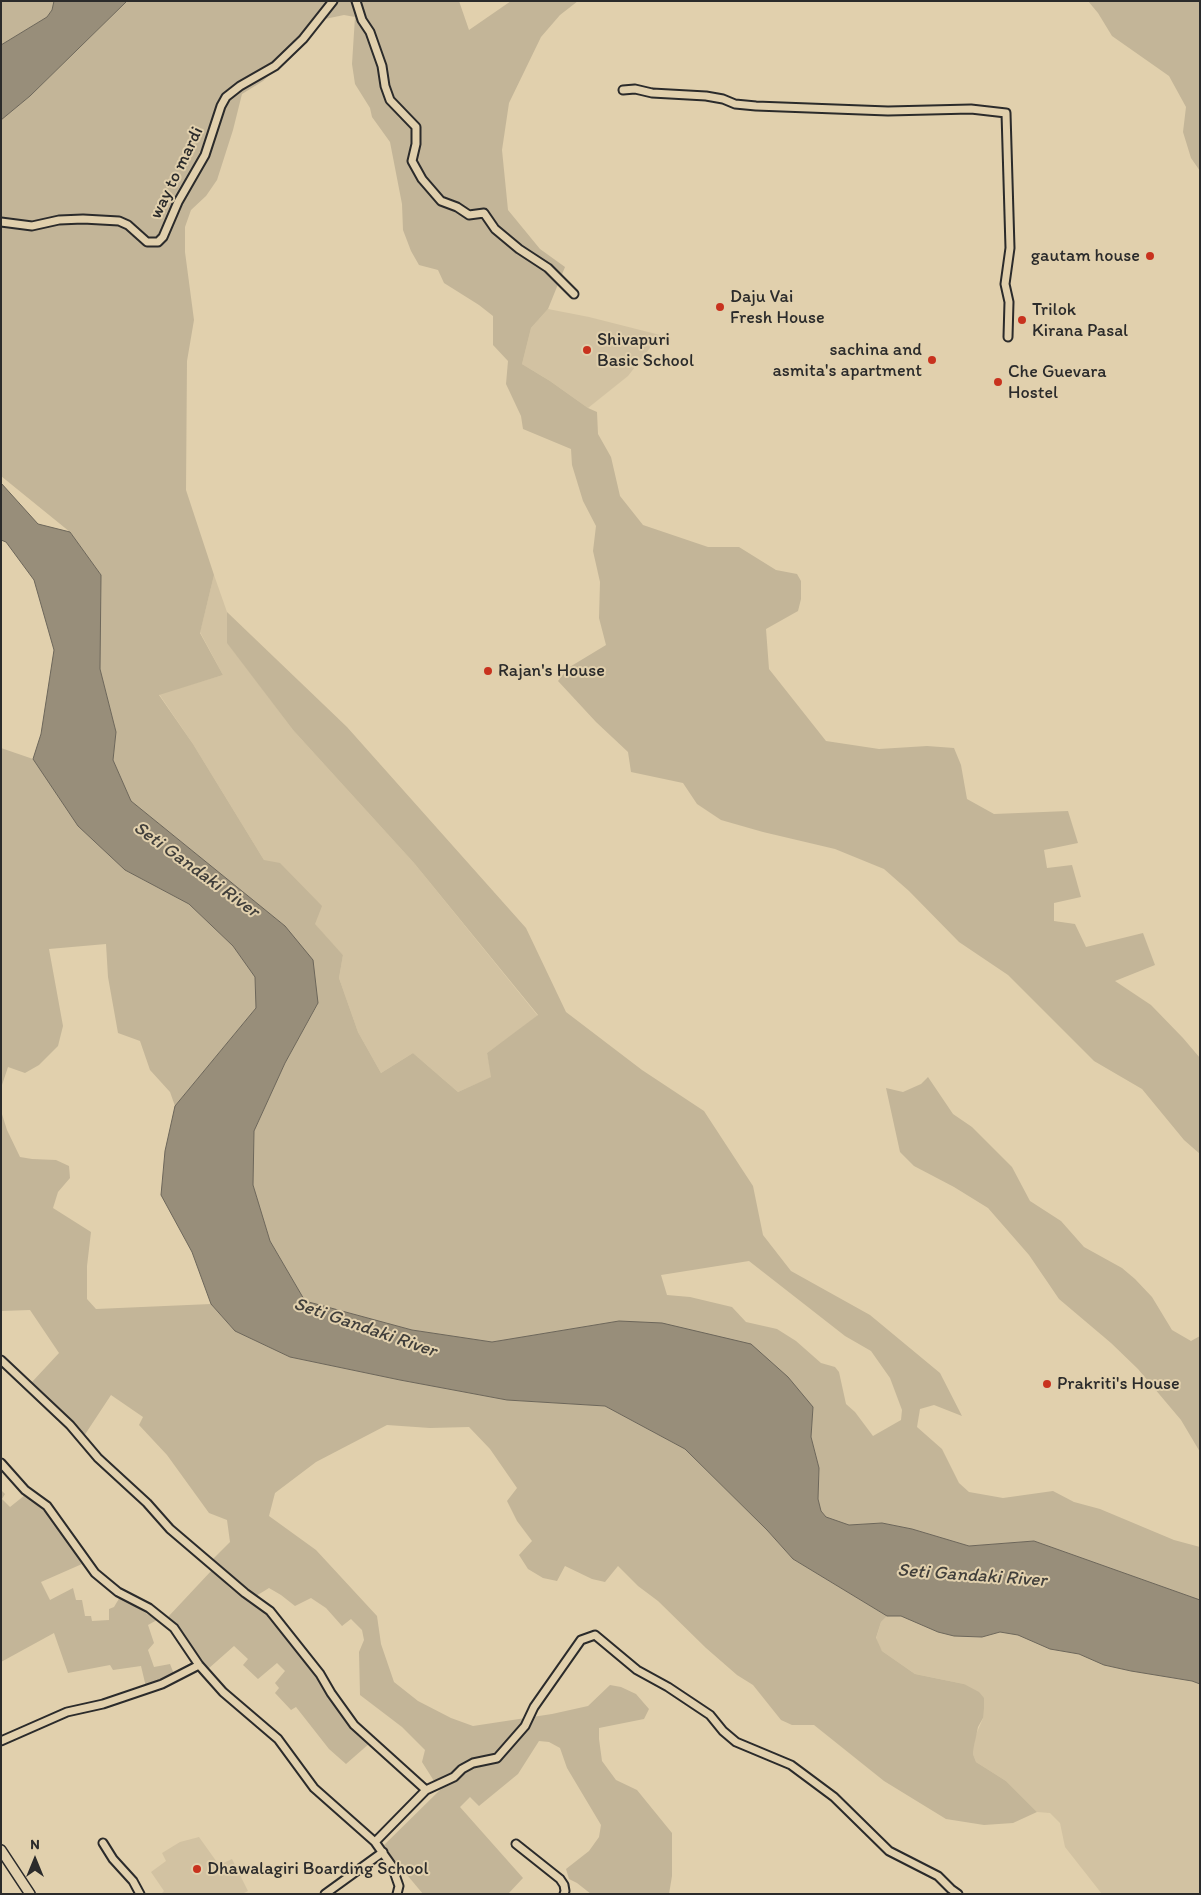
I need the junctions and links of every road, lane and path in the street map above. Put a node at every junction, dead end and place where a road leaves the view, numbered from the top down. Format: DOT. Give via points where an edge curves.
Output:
graph roads {
  1 [pos="333,1"];
  2 [pos="356,1"];
  3 [pos="624,90"];
  4 [pos="1,222"];
  5 [pos="574,294"];
  6 [pos="1008,337"];
  7 [pos="1,1360"];
  8 [pos="1,1462"];
  9 [pos="199,1665"];
  10 [pos="1,1741"];
  11 [pos="426,1790"];
  12 [pos="375,1842"];
  13 [pos="103,1843"];
  14 [pos="516,1844"];
  15 [pos="1,1850"];
  16 [pos="383,1852"];
  17 [pos="398,1893"];
  18 [pos="30,1894"];
  19 [pos="140,1894"];
  20 [pos="325,1894"];
  21 [pos="564,1894"];
  22 [pos="958,1894"];
  1 -- 4 [label="street, way to mardi" via="303,39 275,66 226,98 206,154 158,242 147,242 119,221 75,220 32,226"];
  2 -- 5 [label="street" via="370,32 390,100 416,127 412,161 422,179 441,201 469,215 484,213 495,229 548,268"];
  3 -- 6 [label="street" via="706,96 749,105 888,111 971,109 1006,113 1010,248 1005,284 1009,302"];
  7 -- 11 [label="street" via="70,1425 98,1458 148,1503 170,1529 270,1611 320,1674 354,1725"];
  8 -- 9 [label="street" via="25,1490 48,1506 95,1573 118,1592 169,1623"];
  9 -- 10 [label="street" via="162,1684 103,1704 67,1712"];
  9 -- 12 [label="street" via="223,1692 278,1739 314,1788"];
  11 -- 12 [label="street"];
  11 -- 22 [label="street" via="454,1777 473,1763 497,1758 525,1726 534,1706 581,1640 595,1635 637,1670 710,1716 736,1742 791,1766 834,1797 889,1851 938,1876"];
  12 -- 16 [label="street"];
  13 -- 19 [label="street"];
  14 -- 21 [label="street" via="564,1884"];
  15 -- 18 [label="street"];
  16 -- 17 [label="street" via="400,1886"];
  16 -- 20 [label="street"];
}
